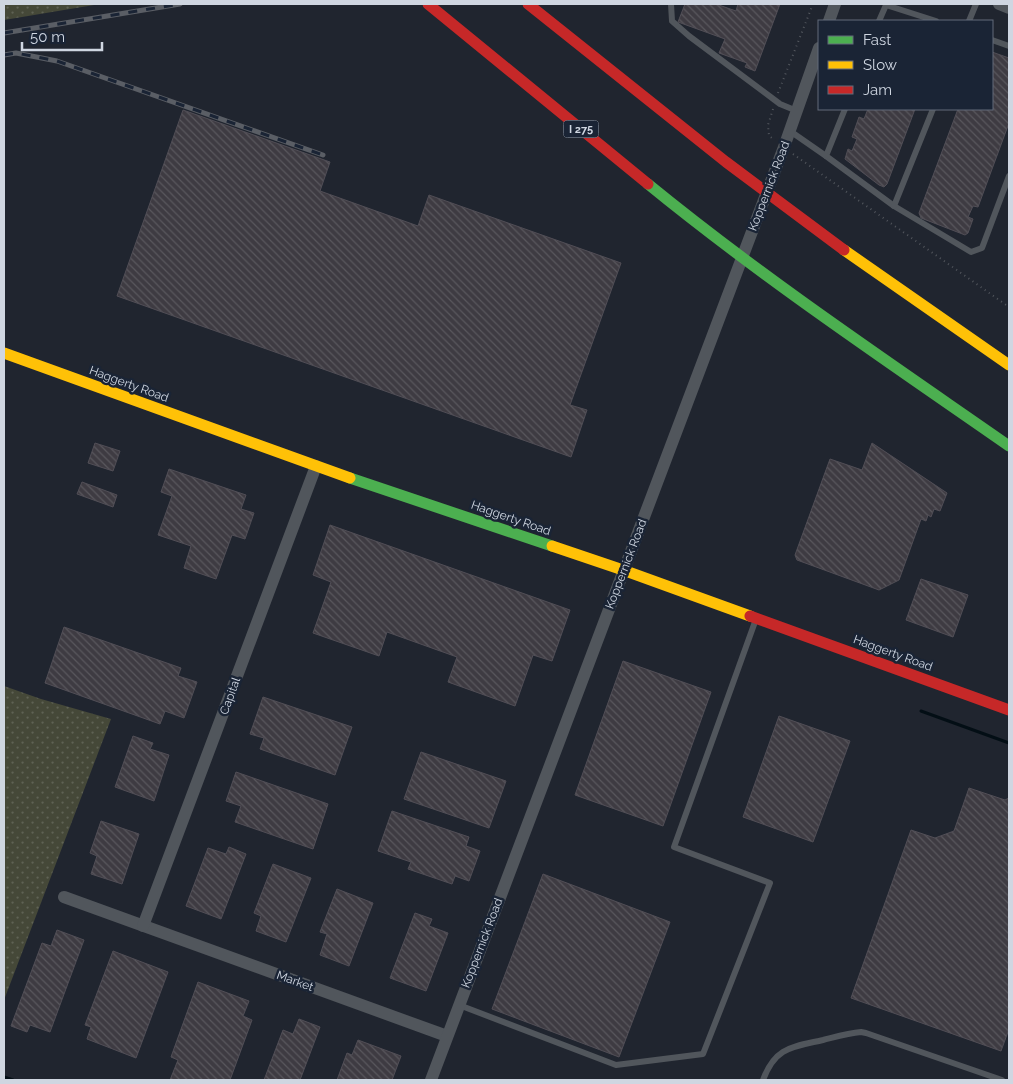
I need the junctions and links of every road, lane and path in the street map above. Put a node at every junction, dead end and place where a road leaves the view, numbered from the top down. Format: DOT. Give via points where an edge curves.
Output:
graph roads {
  1 [pos="428,4"];
  2 [pos="528,4"];
  3 [pos="671,4"];
  4 [pos="835,4"];
  5 [pos="976,4"];
  6 [pos="999,4"];
  7 [pos="1009,8"];
  8 [pos="829,20"];
  9 [pos="879,20"];
  10 [pos="933,20"];
  11 [pos="969,20"];
  12 [pos="993,40"];
  13 [pos="1009,46"];
  14 [pos="818,51"];
  15 [pos="845,110"];
  16 [pos="933,110"];
  17 [pos="797,111"];
  18 [pos="790,131"];
  19 [pos="826,156"];
  20 [pos="1009,176"];
  21 [pos="894,206"];
  22 [pos="4,353"];
  23 [pos="1009,366"];
  24 [pos="1009,446"];
  25 [pos="316,466"];
  26 [pos="623,570"];
  27 [pos="757,618"];
  28 [pos="1009,710"];
  29 [pos="64,897"];
  30 [pos="143,926"];
  31 [pos="459,1005"];
  32 [pos="447,1036"];
  33 [pos="431,1080"];
  34 [pos="763,1080"];
  35 [pos="1002,1080"];
  1 -- 24 [label="main road, I 275" via="686,215 795,297"];
  2 -- 23 [label="main road" via="744,176"];
  3 -- 17 [label="lane" via="672,21 780,104"];
  4 -- 8 [label="street"];
  5 -- 11 [label="lane"];
  6 -- 7 [label="street"];
  9 -- 10 [label="lane" via="886,5"];
  12 -- 13 [label="lane"];
  14 -- 17 [label="street, Koppernick Road"];
  15 -- 19 [label="lane"];
  16 -- 21 [label="lane"];
  17 -- 18 [label="street, Koppernick Road"];
  18 -- 19 [label="lane"];
  18 -- 26 [label="street, Koppernick Road"];
  19 -- 21 [label="lane"];
  20 -- 21 [label="lane" via="982,248 971,252"];
  22 -- 25 [label="main road, Haggerty Road"];
  25 -- 26 [label="main road, Haggerty Road"];
  25 -- 30 [label="street, Capital"];
  26 -- 27 [label="main road, Haggerty Road"];
  26 -- 31 [label="street, Koppernick Road"];
  27 -- 28 [label="main road, Haggerty Road"];
  27 -- 31 [label="lane" via="674,847 770,883 702,1054 616,1065"];
  29 -- 30 [label="street, Market"];
  30 -- 32 [label="street, Market"];
  31 -- 32 [label="street, Koppernick Road"];
  32 -- 33 [label="street, Koppernick Road"];
  34 -- 35 [label="lane" via="778,1055 792,1047 861,1032"];
}
